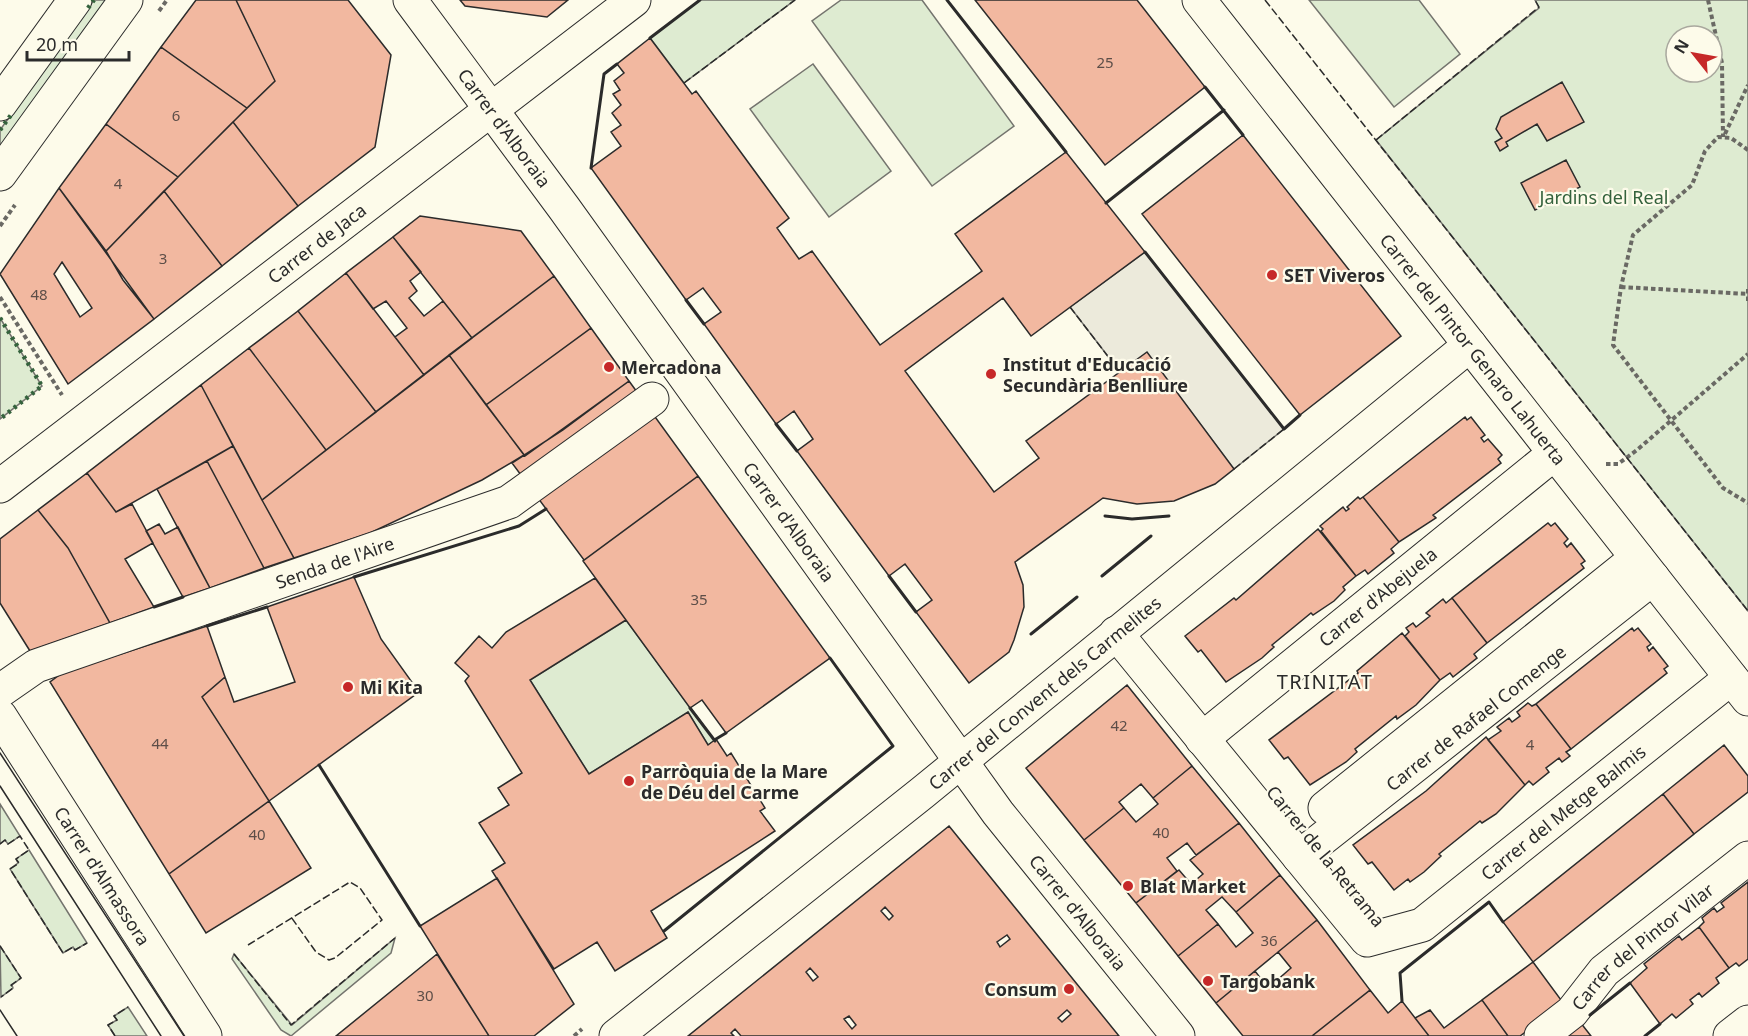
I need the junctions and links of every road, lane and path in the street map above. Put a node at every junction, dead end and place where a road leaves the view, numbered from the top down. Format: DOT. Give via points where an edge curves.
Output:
graph roads {
  1 [pos="75,0"];
  2 [pos="126,0"];
  3 [pos="410,0"];
  4 [pos="634,0"];
  5 [pos="1199,0"];
  6 [pos="1708,0"];
  7 [pos="1748,85"];
  8 [pos="0,104"];
  9 [pos="493,111"];
  10 [pos="1723,137"];
  11 [pos="1748,150"];
  12 [pos="0,174"];
  13 [pos="1621,287"];
  14 [pos="1747,292"];
  15 [pos="0,297"];
  16 [pos="1748,303"];
  17 [pos="1470,345"];
  18 [pos="1748,354"];
  19 [pos="652,399"];
  20 [pos="67,402"];
  21 [pos="1672,421"];
  22 [pos="1561,461"];
  23 [pos="1618,464"];
  24 [pos="0,486"];
  25 [pos="1748,502"];
  26 [pos="1645,568"];
  27 [pos="1125,626"];
  28 [pos="1740,689"];
  29 [pos="0,691"];
  30 [pos="0,716"];
  31 [pos="1217,739"];
  32 [pos="963,760"];
  33 [pos="1301,842"];
  34 [pos="1748,858"];
  35 [pos="1390,935"];
  36 [pos="1748,1022"];
  37 [pos="205,1036"];
  38 [pos="616,1036"];
  39 [pos="1178,1036"];
  40 [pos="1541,1036"];
  41 [pos="1731,1036"];
  1 -- 8 [label="street"];
  2 -- 12 [label="street"];
  3 -- 9 [label="street, Carrer d'Alboraia"];
  4 -- 9 [label="street, Carrer de Jaca"];
  5 -- 17 [label="street, Carrer del Pintor Genaro Lahuerta"];
  6 -- 10 [label="path" via="1722,63"];
  7 -- 10 [label="path"];
  9 -- 24 [label="street, Carrer de Jaca"];
  9 -- 32 [label="street, Carrer d'Alboraia"];
  10 -- 11 [label="path"];
  10 -- 13 [label="path" via="1718,137 1705,151 1692,185 1633,236"];
  13 -- 14 [label="path"];
  13 -- 21 [label="path" via="1613,345"];
  14 -- 16 [label="path"];
  15 -- 20 [label="path"];
  17 -- 22 [label="street, Carrer del Pintor Genaro Lahuerta"];
  17 -- 27 [label="street, Carrer del Convent dels Carmelites"];
  18 -- 21 [label="path"];
  19 -- 29 [label="street, Senda de l'Aire" via="509,502 36,666"];
  21 -- 23 [label="path"];
  21 -- 25 [label="path" via="1723,488"];
  22 -- 26 [label="street, Carrer del Pintor Genaro Lahuerta"];
  22 -- 31 [label="street, Carrer d'Abejuela"];
  26 -- 28 [label="street, Carrer del Pintor Genaro Lahuerta"];
  26 -- 33 [label="street, Carrer de Rafael Comenge"];
  27 -- 31 [label="street, Carrer de la Retrama"];
  27 -- 32 [label="street, Carrer del Convent dels Carmelites"];
  28 -- 35 [label="street, Carrer del Metge Balmis" via="1422,925"];
  30 -- 37 [label="street, Carrer d'Almassora"];
  31 -- 33 [label="street, Carrer de la Retrama"];
  32 -- 38 [label="street, Carrer del Convent dels Carmelites"];
  32 -- 39 [label="street, Carrer d'Alboraia" via="998,813"];
  33 -- 35 [label="street, Carrer de la Retrama"];
  34 -- 40 [label="street, Carrer del Pintor Vilar" via="1604,971 1572,1012"];
  36 -- 41 [label="street"];
}
